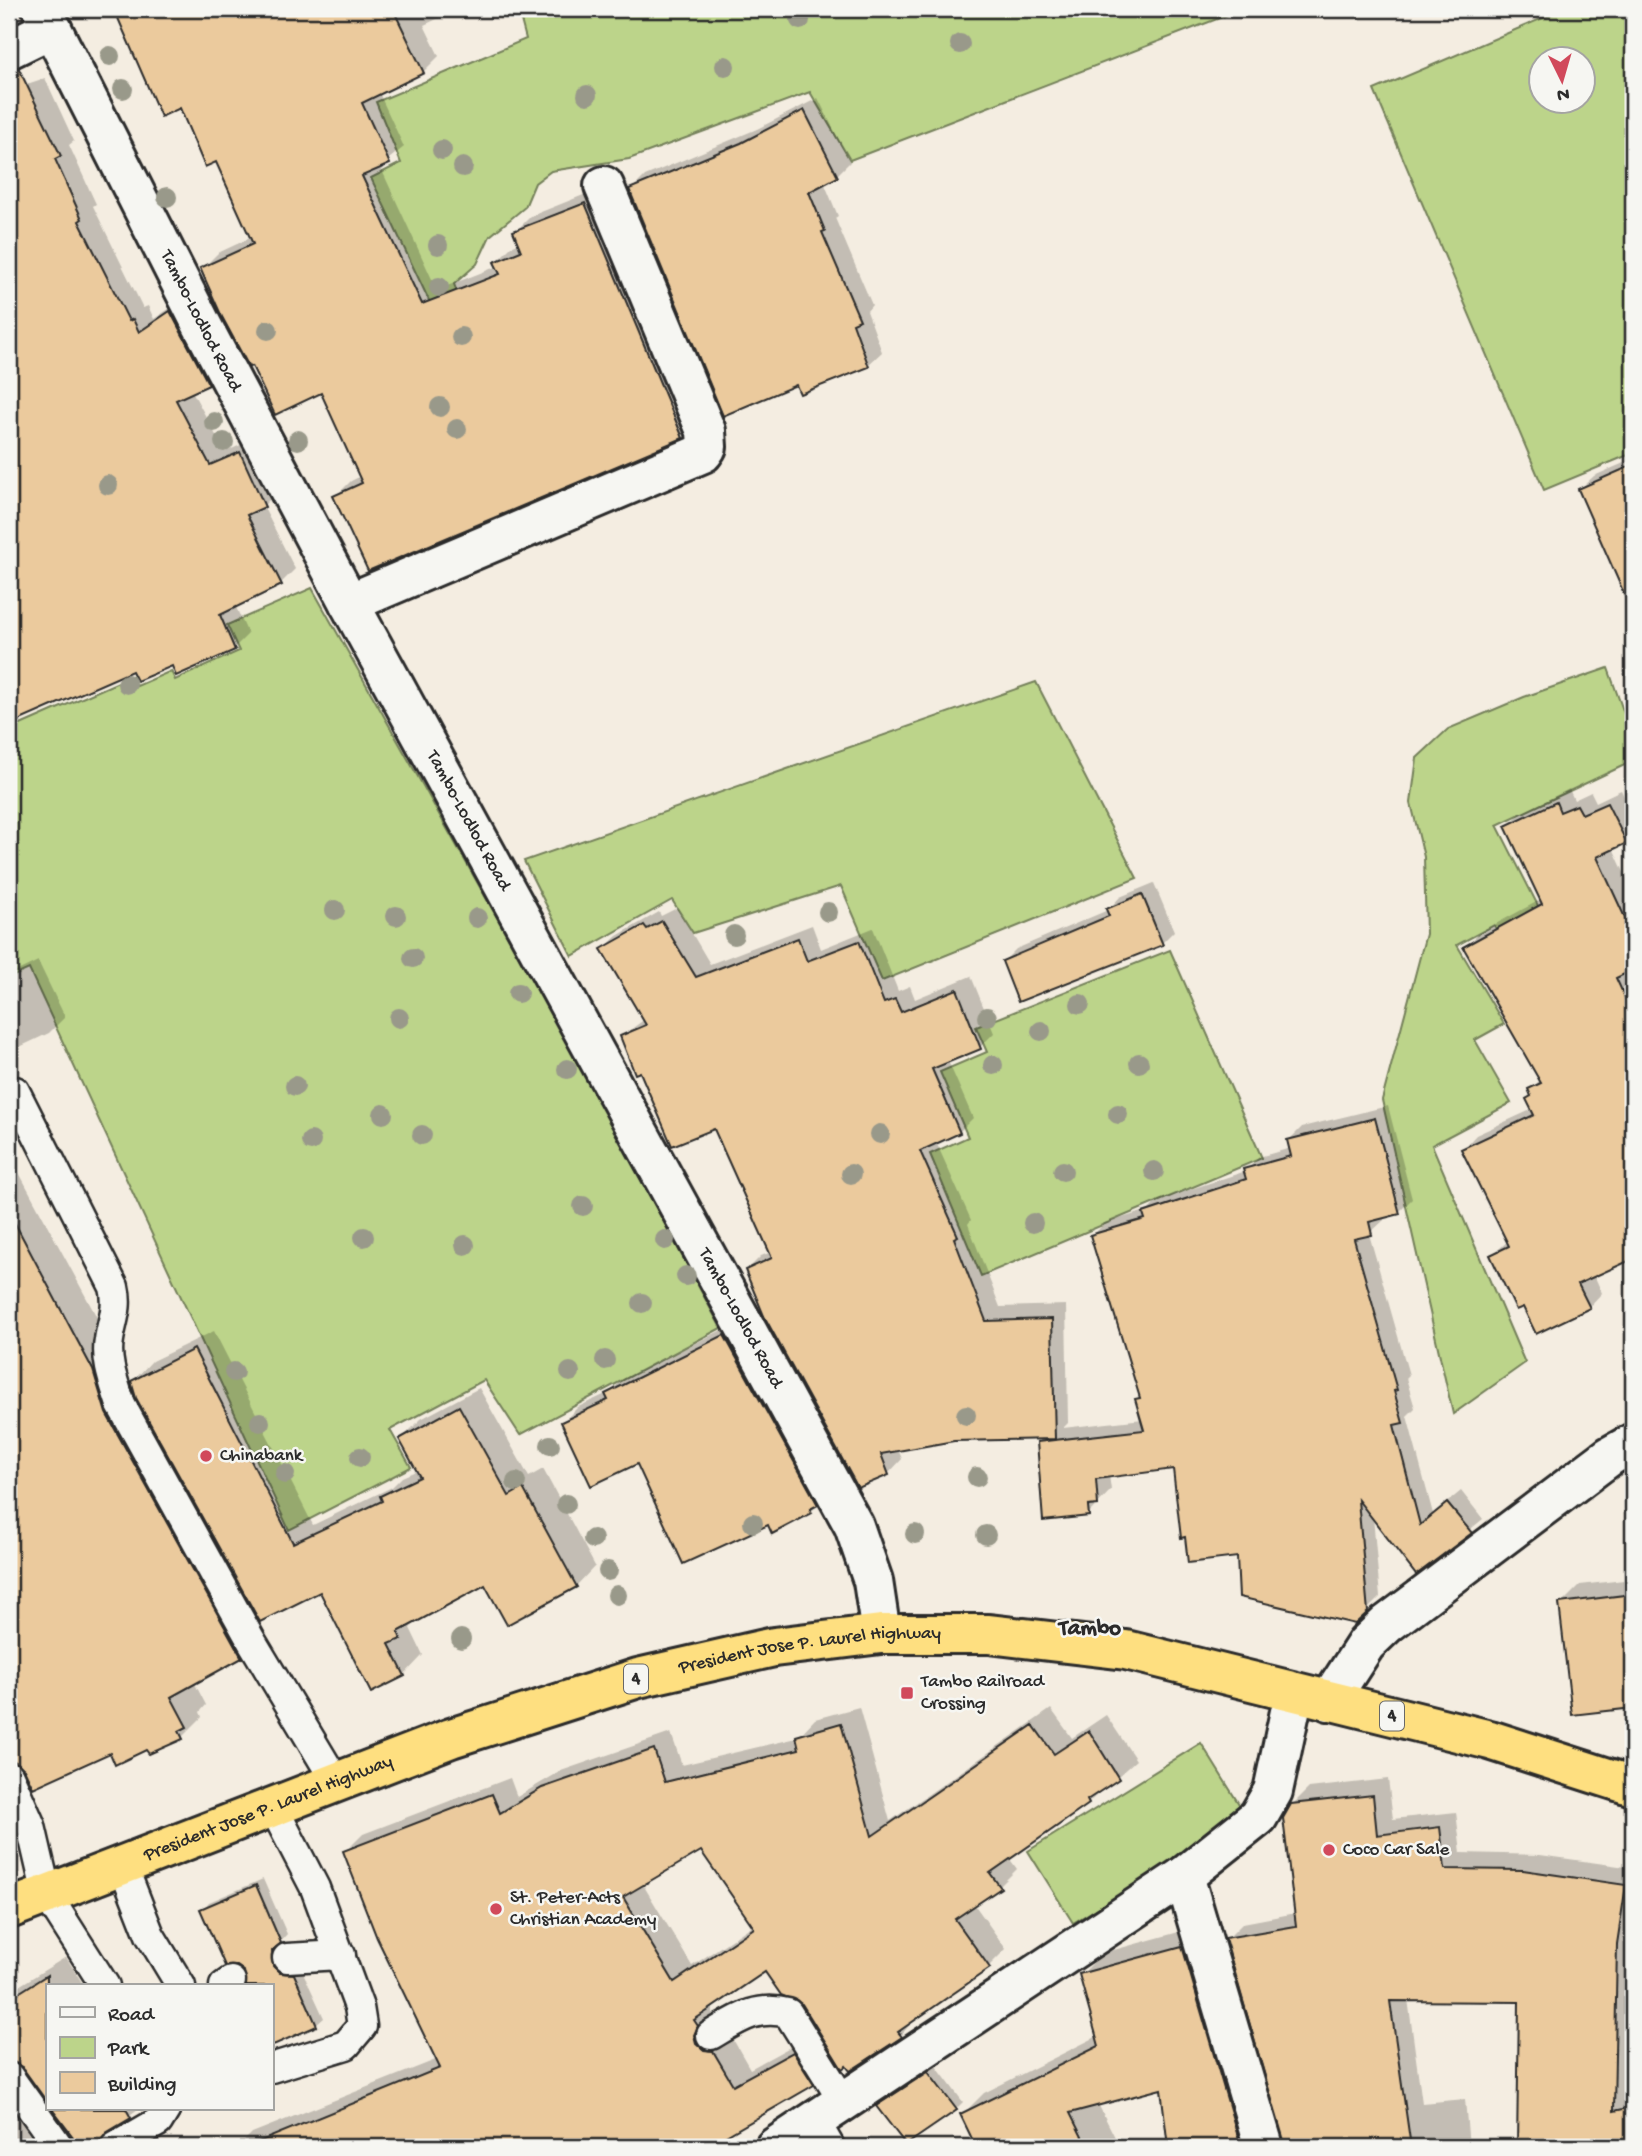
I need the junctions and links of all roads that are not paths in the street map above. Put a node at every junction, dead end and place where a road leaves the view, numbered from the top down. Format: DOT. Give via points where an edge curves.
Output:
graph roads {
  1 [pos="47,18"];
  2 [pos="9,49"];
  3 [pos="604,186"];
  4 [pos="349,603"];
  5 [pos="15,1091"];
  6 [pos="1633,1443"];
  7 [pos="881,1634"];
  8 [pos="1312,1697"];
  9 [pos="9,1776"];
  10 [pos="336,1782"];
  11 [pos="1633,1786"];
  12 [pos="273,1807"];
  13 [pos="123,1866"];
  14 [pos="1184,1876"];
  15 [pos="47,1895"];
  16 [pos="9,1909"];
  17 [pos="341,1955"];
  18 [pos="287,1958"];
  19 [pos="104,1984"];
  20 [pos="180,1984"];
  21 [pos="711,2035"];
  22 [pos="273,2067"];
  23 [pos="9,2077"];
  24 [pos="165,2110"];
  25 [pos="829,2122"];
  26 [pos="59,2147"];
  27 [pos="115,2147"];
  28 [pos="775,2147"];
  29 [pos="1264,2147"];
  1 -- 2 [label="street"];
  1 -- 4 [label="street, Tambo-Lodlod Road"];
  3 -- 4 [label="street" via="706,431 707,447 703,453"];
  4 -- 7 [label="street, Tambo-Lodlod Road" via="854,1526 870,1572"];
  5 -- 10 [label="lane" via="114,1287 118,1301 109,1363 121,1405"];
  6 -- 8 [label="street" via="1387,1624"];
  7 -- 8 [label="highway, President Jose P. Laurel Highway / 4" via="989,1634 1105,1647"];
  7 -- 10 [label="highway, President Jose P. Laurel Highway / 4" via="775,1647 638,1678 451,1738"];
  8 -- 11 [label="highway, President Jose P. Laurel Highway / 4" via="1490,1740"];
  8 -- 14 [label="street" via="1258,1817"];
  9 -- 15 [label="lane" via="31,1826"];
  10 -- 12 [label="highway, President Jose P. Laurel Highway / 4"];
  12 -- 13 [label="highway, President Jose P. Laurel Highway / 4"];
  12 -- 17 [label="lane"];
  13 -- 15 [label="highway, President Jose P. Laurel Highway / 4"];
  13 -- 20 [label="lane" via="150,1935"];
  14 -- 25 [label="street"];
  14 -- 29 [label="street"];
  15 -- 16 [label="highway, President Jose P. Laurel Highway / 4"];
  15 -- 19 [label="lane"];
  17 -- 18 [label="lane"];
  17 -- 22 [label="lane" via="362,2026 346,2045"];
  21 -- 25 [label="lane" via="752,2011 788,2013"];
  23 -- 26 [label="lane"];
  24 -- 27 [label="lane" via="158,2122"];
  25 -- 28 [label="street"];
}
